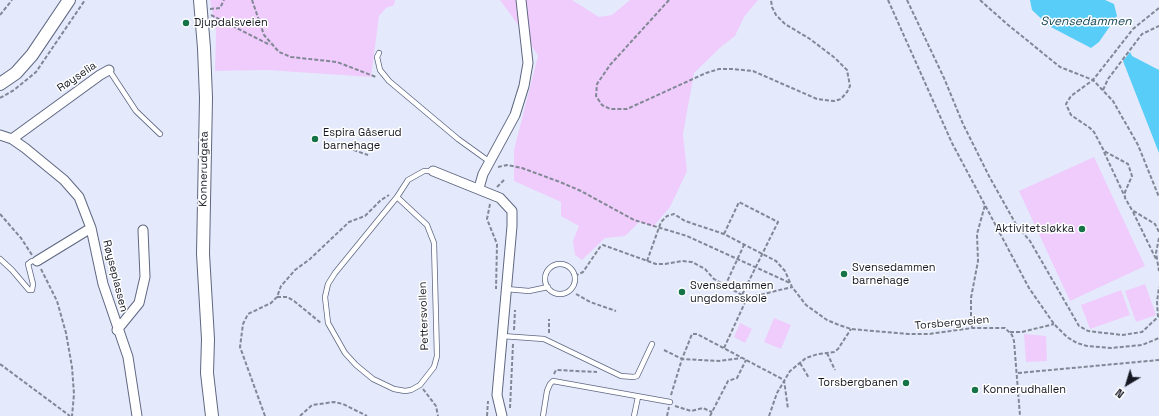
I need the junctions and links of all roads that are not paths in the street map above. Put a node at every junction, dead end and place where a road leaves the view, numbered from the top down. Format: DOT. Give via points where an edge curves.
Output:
graph roads {
  1 [pos="69,0"];
  2 [pos="521,0"];
  3 [pos="201,5"];
  4 [pos="379,53"];
  5 [pos="110,70"];
  6 [pos="0,84"];
  7 [pos="160,134"];
  8 [pos="0,135"];
  9 [pos="12,139"];
  10 [pos="493,165"];
  11 [pos="433,171"];
  12 [pos="479,188"];
  13 [pos="397,197"];
  14 [pos="91,228"];
  15 [pos="143,230"];
  16 [pos="0,259"];
  17 [pos="36,261"];
  18 [pos="548,287"];
  19 [pos="506,289"];
  20 [pos="117,330"];
  21 [pos="502,336"];
  22 [pos="208,339"];
  23 [pos="652,344"];
  24 [pos="638,396"];
  25 [pos="670,403"];
  26 [pos="137,416"];
  27 [pos="212,416"];
  28 [pos="220,416"];
  29 [pos="502,416"];
  30 [pos="543,416"];
  31 [pos="634,416"];
  1 -- 6 [label="main road" via="32,55 16,73"];
  2 -- 10 [label="street" via="528,62 524,86"];
  3 -- 22 [label="main road, Konnerudgata" via="206,98 203,254"];
  4 -- 10 [label="lane" via="377,57 380,70 389,82"];
  5 -- 7 [label="lane, Røyselia" via="136,111"];
  5 -- 9 [label="street, Røyselia" via="100,74"];
  8 -- 9 [label="street, Røyseplassen"];
  9 -- 14 [label="street, Røyseplassen" via="64,180 79,197"];
  10 -- 12 [label="street"];
  11 -- 12 [label="street"];
  11 -- 13 [label="lane" via="424,171 408,180"];
  12 -- 19 [label="street" via="500,198 512,211"];
  13 -- 13 [label="lane, Pettersvollen" via="427,224 434,242 437,356 434,367 420,385 411,390 400,391 365,373 345,353 328,323 325,297 328,284"];
  14 -- 17 [label="street"];
  14 -- 20 [label="street, Røyseplassen" via="103,284"];
  15 -- 20 [label="street, Røyseplassen" via="145,277 139,303"];
  16 -- 17 [label="lane" via="29,290 32,290 33,284 28,264"];
  18 -- 18 [label="lane" via="545,278 553,266 562,264 573,272 573,286 564,293 555,293"];
  18 -- 19 [label="lane" via="530,291"];
  19 -- 21 [label="street"];
  20 -- 26 [label="street, Røyseplassen" via="128,357"];
  21 -- 23 [label="lane" via="548,341 621,376 634,377 637,376"];
  21 -- 29 [label="street" via="497,395"];
  22 -- 27 [label="main road, Konnerudgata" via="207,373"];
  22 -- 28 [label="main road, Konnerudgata"];
  24 -- 25 [label="lane"];
  24 -- 30 [label="lane" via="553,381 547,391"];
  24 -- 31 [label="lane"];
}
